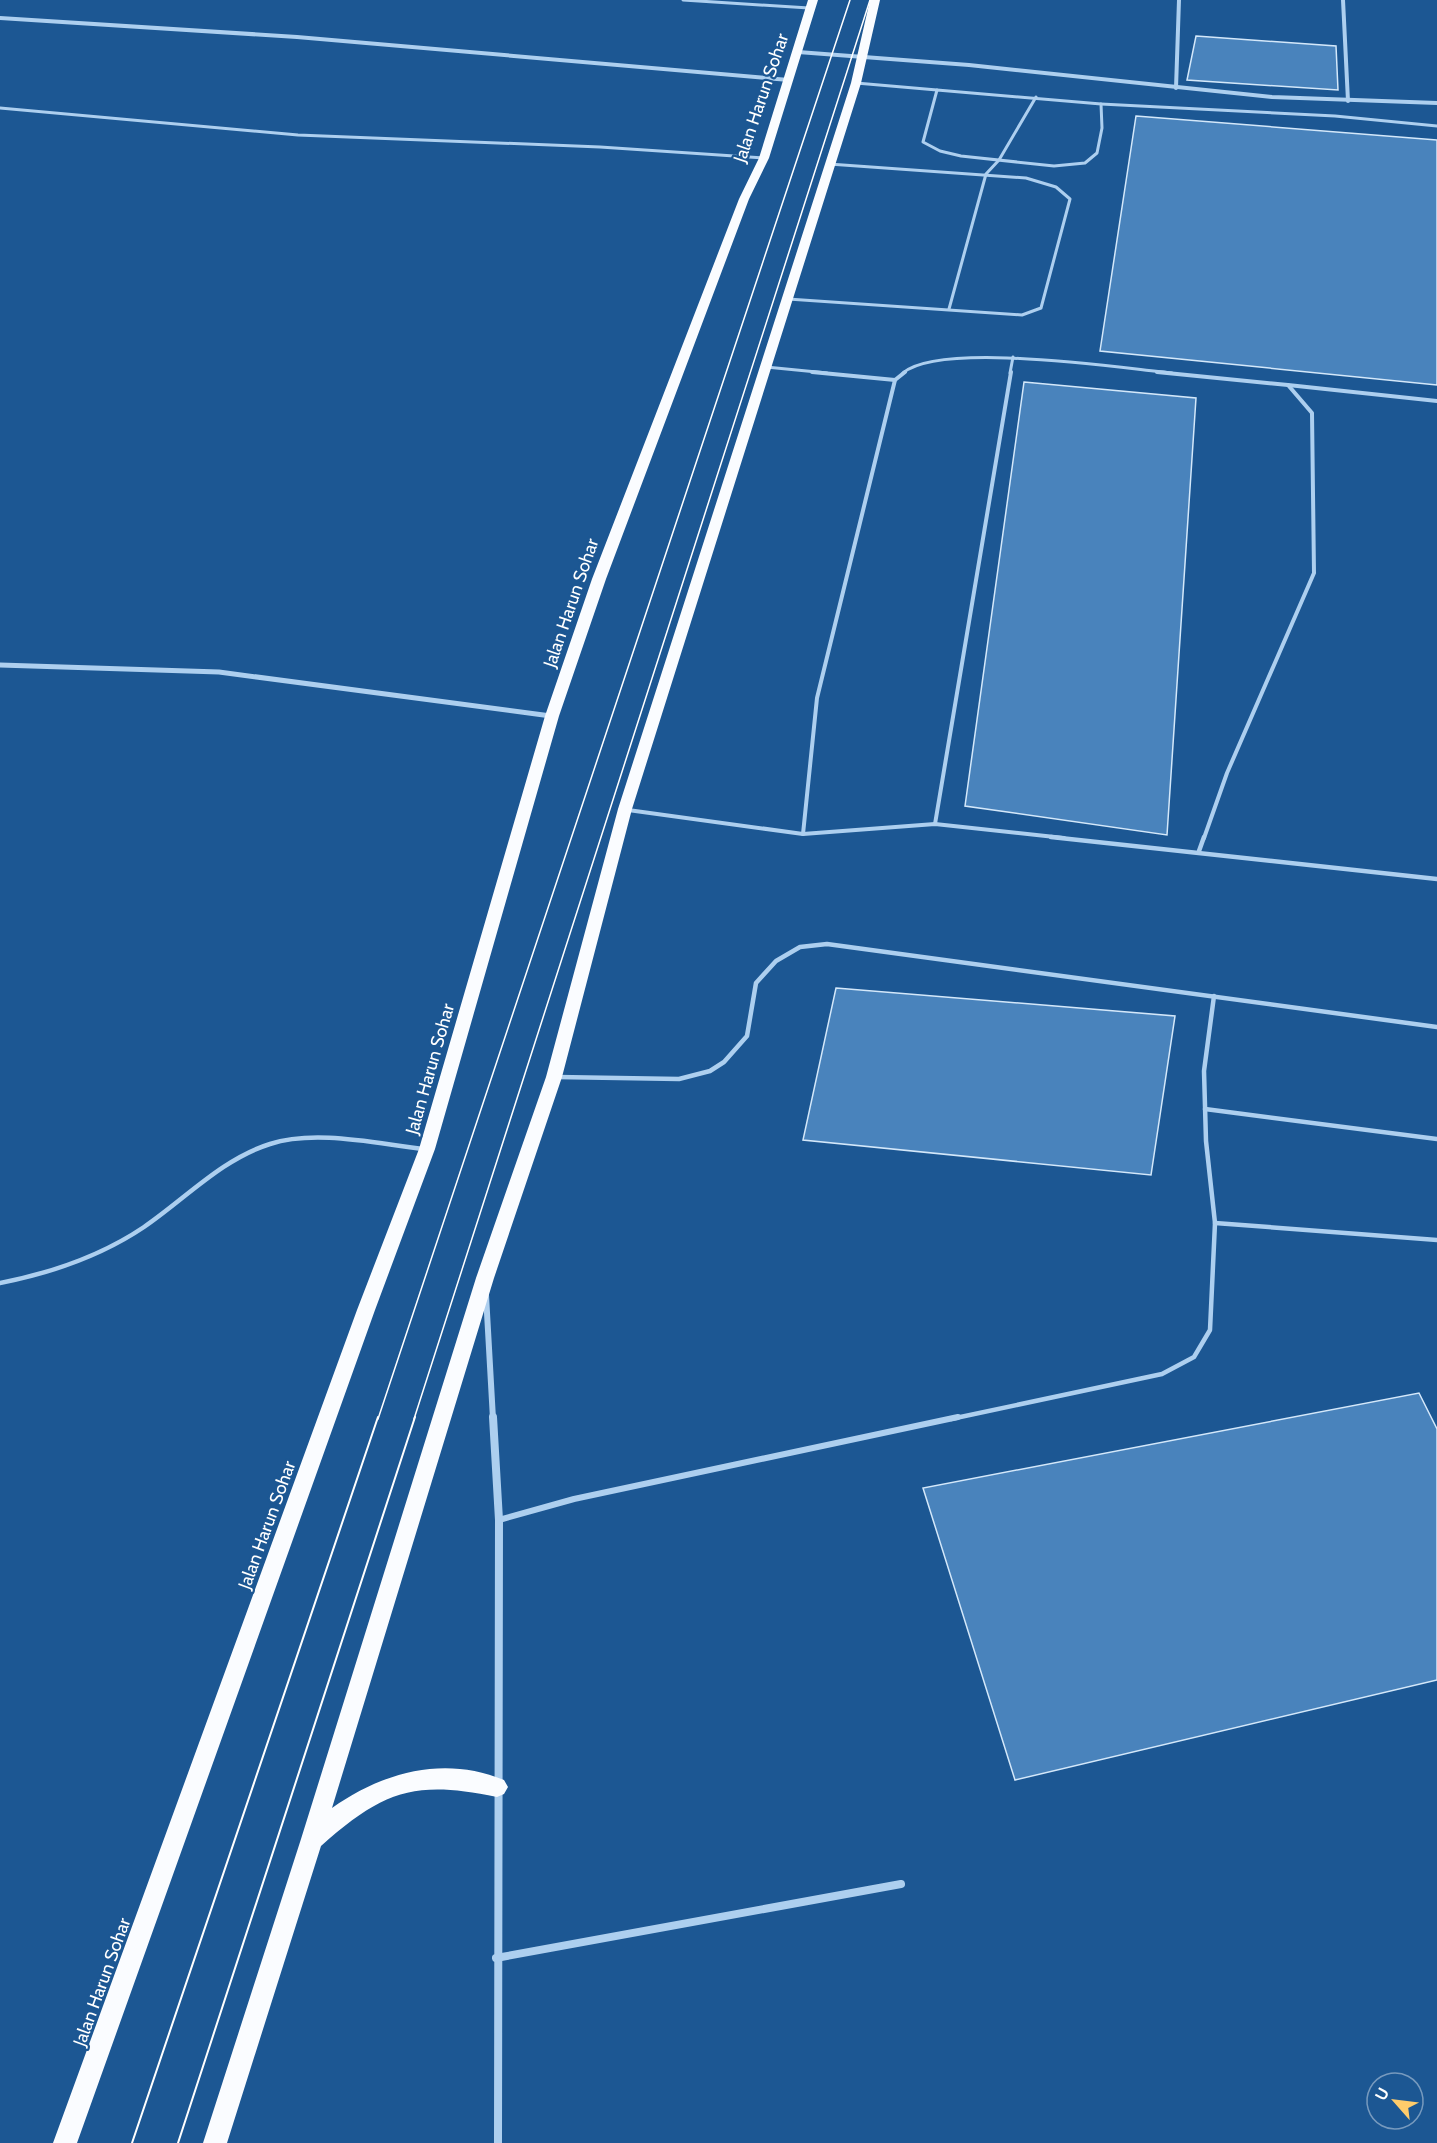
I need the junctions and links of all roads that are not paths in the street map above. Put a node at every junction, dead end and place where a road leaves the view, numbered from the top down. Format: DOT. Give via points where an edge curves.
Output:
graph roads {
  1 [pos="683,0"];
  2 [pos="875,0"];
  3 [pos="1179,0"];
  4 [pos="1343,0"];
  5 [pos="812,4"];
  6 [pos="0,18"];
  7 [pos="798,52"];
  8 [pos="862,58"];
  9 [pos="789,80"];
  10 [pos="856,83"];
  11 [pos="1176,88"];
  12 [pos="937,89"];
  13 [pos="1036,98"];
  14 [pos="1348,101"];
  15 [pos="1437,103"];
  16 [pos="1101,104"];
  17 [pos="0,108"];
  18 [pos="1437,126"];
  19 [pos="764,158"];
  20 [pos="999,160"];
  21 [pos="829,164"];
  22 [pos="986,174"];
  23 [pos="788,299"];
  24 [pos="949,309"];
  25 [pos="1013,357"];
  26 [pos="766,367"];
  27 [pos="895,380"];
  28 [pos="1288,385"];
  29 [pos="1437,400"];
  30 [pos="0,665"];
  31 [pos="552,716"];
  32 [pos="625,809"];
  33 [pos="935,824"];
  34 [pos="803,834"];
  35 [pos="1199,851"];
  36 [pos="1437,879"];
  37 [pos="1214,996"];
  38 [pos="1437,1027"];
  39 [pos="554,1077"];
  40 [pos="1205,1109"];
  41 [pos="1437,1138"];
  42 [pos="427,1149"];
  43 [pos="1215,1223"];
  44 [pos="1437,1240"];
  45 [pos="485,1278"];
  46 [pos="0,1284"];
  47 [pos="499,1520"];
  48 [pos="497,1787"];
  49 [pos="312,1839"];
  50 [pos="901,1884"];
  51 [pos="496,1958"];
  52 [pos="65,2143"];
  53 [pos="216,2143"];
  54 [pos="498,2143"];
  1 -- 5 [label="lane"];
  2 -- 8 [label="highway"];
  3 -- 11 [label="street"];
  4 -- 14 [label="street"];
  5 -- 7 [label="highway, Jalan Harun Sohar"];
  6 -- 9 [label="street" via="428,47"];
  7 -- 8 [label="street"];
  7 -- 9 [label="highway, Jalan Harun Sohar"];
  8 -- 10 [label="highway"];
  8 -- 11 [label="street" via="969,65"];
  9 -- 19 [label="highway, Jalan Harun Sohar"];
  10 -- 12 [label="lane"];
  10 -- 21 [label="highway"];
  11 -- 14 [label="street"];
  12 -- 13 [label="lane"];
  12 -- 20 [label="lane" via="923,142 961,156"];
  13 -- 16 [label="lane"];
  13 -- 20 [label="lane"];
  14 -- 15 [label="street"];
  16 -- 18 [label="lane"];
  16 -- 20 [label="lane" via="1097,153 1085,163 1054,166"];
  17 -- 19 [label="lane" via="297,135"];
  19 -- 31 [label="highway, Jalan Harun Sohar" via="744,199 599,579"];
  20 -- 22 [label="lane"];
  21 -- 22 [label="lane"];
  21 -- 23 [label="highway"];
  22 -- 24 [label="lane"];
  22 -- 24 [label="lane" via="1026,178 1056,187 1070,199 1047,292 1041,308 1022,315"];
  23 -- 24 [label="lane"];
  23 -- 26 [label="highway"];
  25 -- 27 [label="lane" via="927,361 909,368"];
  25 -- 28 [label="lane"];
  25 -- 33 [label="lane"];
  26 -- 27 [label="lane"];
  26 -- 32 [label="highway"];
  27 -- 34 [label="lane" via="817,698"];
  28 -- 29 [label="lane"];
  28 -- 35 [label="lane" via="1312,413 1314,573 1227,773"];
  30 -- 31 [label="street" via="219,672"];
  31 -- 42 [label="highway, Jalan Harun Sohar"];
  32 -- 34 [label="lane"];
  32 -- 39 [label="highway"];
  33 -- 34 [label="lane"];
  33 -- 35 [label="lane"];
  35 -- 36 [label="lane"];
  37 -- 38 [label="lane"];
  37 -- 39 [label="lane" via="874,949 827,944 800,947 776,961 756,983 747,1036 724,1062 710,1071 679,1079"];
  37 -- 40 [label="lane" via="1204,1071"];
  39 -- 45 [label="highway"];
  40 -- 41 [label="lane"];
  40 -- 43 [label="lane"];
  42 -- 46 [label="lane" via="305,1138 271,1144 237,1159 143,1227 100,1251 45,1274"];
  42 -- 52 [label="highway, Jalan Harun Sohar"];
  43 -- 44 [label="lane"];
  43 -- 47 [label="lane" via="1210,1330 1194,1357 1162,1374 586,1497"];
  45 -- 47 [label="street"];
  45 -- 49 [label="highway"];
  47 -- 48 [label="street"];
  48 -- 49 [label="highway" via="434,1778 403,1782 363,1799"];
  48 -- 51 [label="street"];
  49 -- 53 [label="highway"];
  50 -- 51 [label="street"];
  51 -- 54 [label="street"];
}
